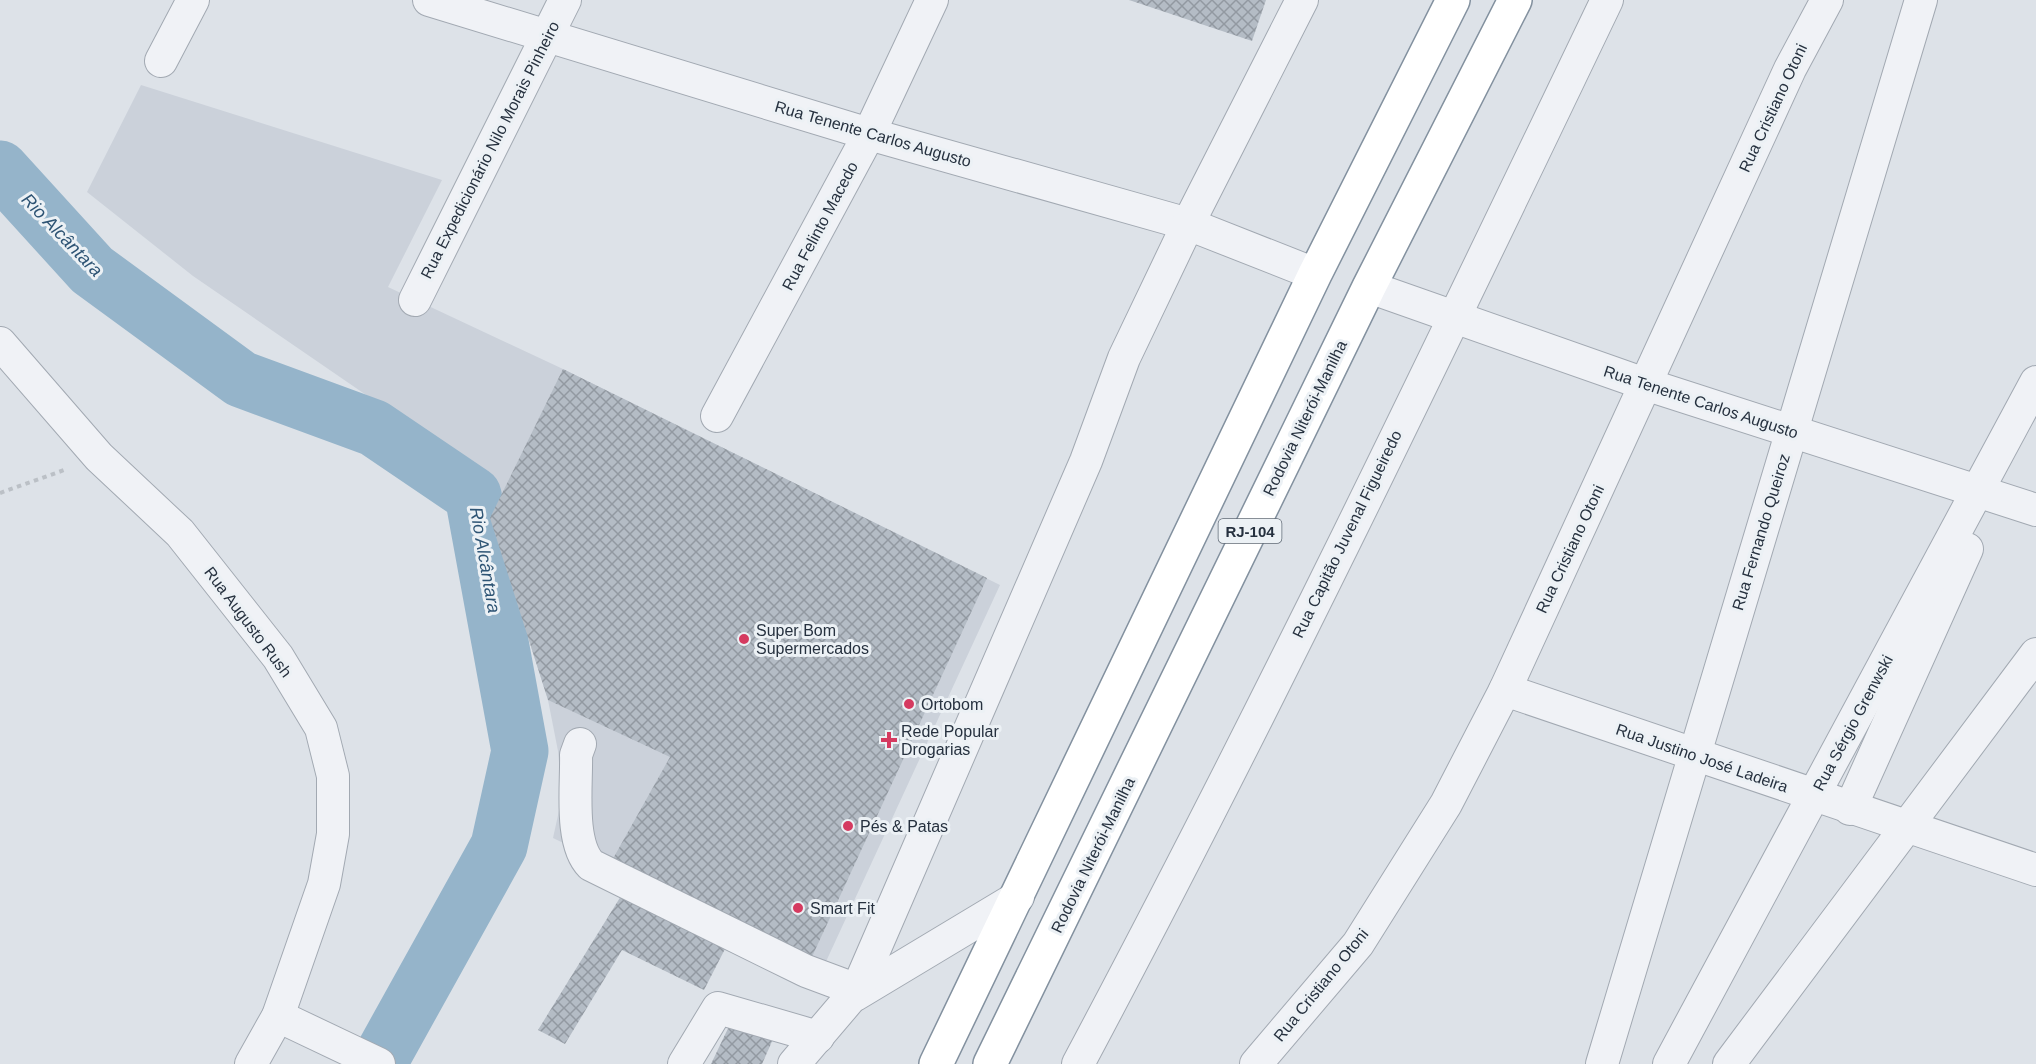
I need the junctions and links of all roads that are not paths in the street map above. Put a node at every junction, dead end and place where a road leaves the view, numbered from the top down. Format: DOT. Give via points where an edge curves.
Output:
graph roads {
  1 [pos="192,0"];
  2 [pos="429,0"];
  3 [pos="565,0"];
  4 [pos="932,0"];
  5 [pos="1302,0"];
  6 [pos="1453,0"];
  7 [pos="1515,0"];
  8 [pos="1607,0"];
  9 [pos="1827,0"];
  10 [pos="1921,0"];
  11 [pos="548,35"];
  12 [pos="161,61"];
  13 [pos="869,134"];
  14 [pos="1188,224"];
  15 [pos="1315,274"];
  16 [pos="1369,287"];
  17 [pos="415,300"];
  18 [pos="1455,319"];
  19 [pos="0,343"];
  20 [pos="2036,382"];
  21 [pos="1645,384"];
  22 [pos="2036,408"];
  23 [pos="717,416"];
  24 [pos="1992,495"];
  25 [pos="2036,510"];
  26 [pos="2036,654"];
  27 [pos="1505,690"];
  28 [pos="580,744"];
  29 [pos="1850,809"];
  30 [pos="2036,870"];
  31 [pos="1017,897"];
  32 [pos="856,993"];
  33 [pos="291,1022"];
  34 [pos="818,1037"];
  35 [pos="1261,1063"];
  36 [pos="251,1064"];
  37 [pos="379,1064"];
  38 [pos="684,1064"];
  39 [pos="794,1064"];
  40 [pos="936,1064"];
  41 [pos="990,1064"];
  42 [pos="1078,1064"];
  43 [pos="1602,1064"];
  44 [pos="1670,1064"];
  45 [pos="1729,1064"];
  1 -- 12 [label="street"];
  2 -- 11 [label="street, Rua Tenente Carlos Augusto"];
  3 -- 11 [label="street, Rua Expedicionário Nilo Morais Pinheiro"];
  4 -- 13 [label="street, Rua Felinto Macedo"];
  5 -- 14 [label="street"];
  6 -- 15 [label="highway, RJ-104"];
  7 -- 16 [label="highway, Rodovia Niterói-Manilha / RJ-104"];
  8 -- 18 [label="street, Rua Capitão Juvenal Figueiredo"];
  9 -- 21 [label="street, Rua Cristiano Otoni" via="1790,69"];
  10 -- 43 [label="street, Rua Fernando Queiroz"];
  11 -- 13 [label="street, Rua Tenente Carlos Augusto"];
  11 -- 17 [label="street, Rua Expedicionário Nilo Morais Pinheiro"];
  13 -- 14 [label="street, Rua Tenente Carlos Augusto"];
  13 -- 23 [label="street, Rua Felinto Macedo"];
  14 -- 15 [label="street, Rua Tenente Carlos Augusto"];
  14 -- 32 [label="street" via="1124,358 1086,461"];
  15 -- 31 [label="highway, RJ-104"];
  16 -- 18 [label="street, Rua Tenente Carlos Augusto"];
  16 -- 41 [label="highway, Rodovia Niterói-Manilha / RJ-104"];
  18 -- 21 [label="street, Rua Tenente Carlos Augusto"];
  18 -- 42 [label="street, Rua Capitão Juvenal Figueiredo" via="1161,909"];
  19 -- 33 [label="street, Rua Augusto Rush" via="99,457 180,533 278,657 321,728 333,776 333,834"];
  20 -- 44 [label="street, Rua Sérgio Grenwski"];
  21 -- 24 [label="street, Rua Tenente Carlos Augusto"];
  21 -- 27 [label="street, Rua Cristiano Otoni"];
  22 -- 24 [label="street, Rua Sérgio Grenwski"];
  24 -- 25 [label="street, Rua Tenente Carlos Augusto"];
  24 -- 29 [label="street, Rua Sérgio Grenwski"];
  26 -- 45 [label="street"];
  27 -- 29 [label="street, Rua Justino José Ladeira"];
  27 -- 35 [label="street, Rua Cristiano Otoni" via="1446,804 1358,944"];
  28 -- 32 [label="street" via="576,755 577,832 591,865"];
  29 -- 30 [label="street, Rua Justino José Ladeira"];
  31 -- 32 [label="street"];
  31 -- 40 [label="highway, RJ-104"];
  32 -- 34 [label="street"];
  33 -- 36 [label="street, Rua Augusto Rush"];
  33 -- 37 [label="street"];
  34 -- 38 [label="street" via="718,1008"];
  34 -- 39 [label="street"];
}
